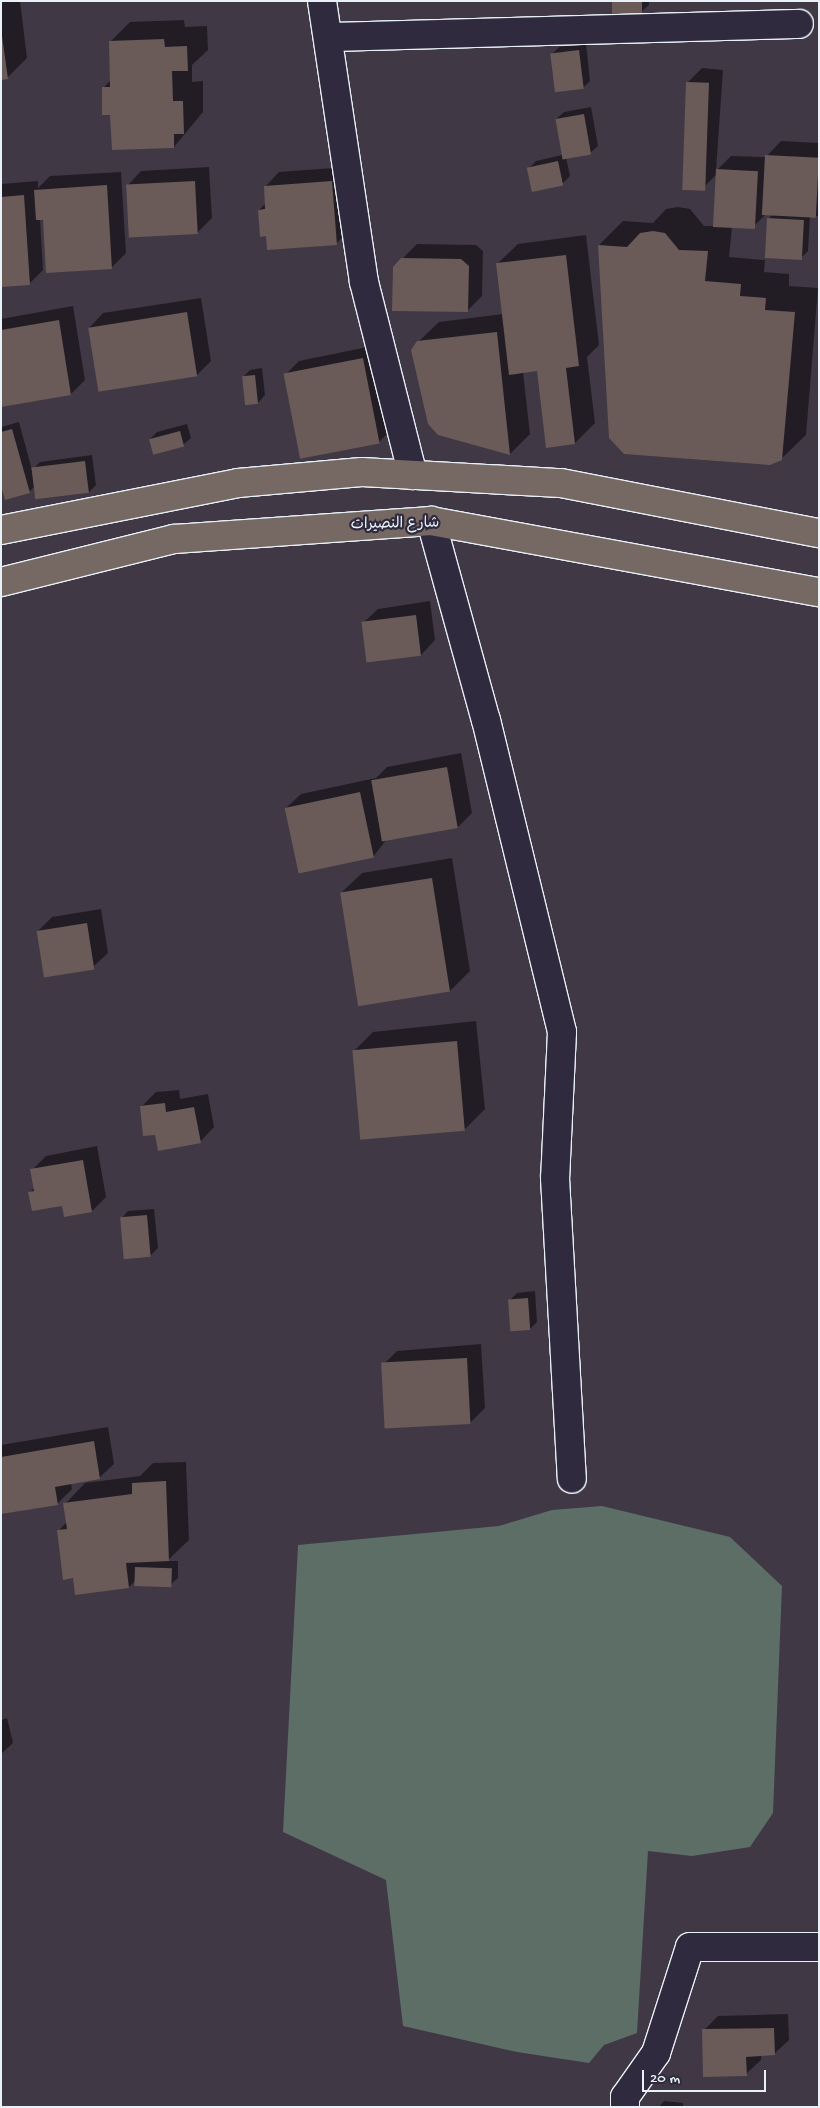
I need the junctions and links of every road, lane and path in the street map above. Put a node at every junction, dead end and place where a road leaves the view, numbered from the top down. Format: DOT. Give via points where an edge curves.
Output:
graph roads {
  1 [pos="322,1"];
  2 [pos="800,24"];
  3 [pos="329,37"];
  4 [pos="413,474"];
  5 [pos="431,521"];
  6 [pos="819,528"];
  7 [pos="1,530"];
  8 [pos="819,533"];
  9 [pos="1,582"];
  10 [pos="819,592"];
  11 [pos="572,1479"];
  12 [pos="819,1947"];
  13 [pos="625,2107"];
  1 -- 3 [label="street"];
  2 -- 3 [label="street"];
  3 -- 4 [label="street" via="364,282"];
  4 -- 7 [label="main road" via="362,472 238,483"];
  4 -- 8 [label="main road" via="561,483"];
  5 -- 9 [label="main road, شارع النصيرات" via="174,539"];
  5 -- 10 [label="main road, شارع النصيرات"];
  5 -- 11 [label="street" via="486,720 562,1032 555,1178"];
  6 -- 8 [label="street"];
  12 -- 13 [label="street" via="690,1947 656,2053 625,2097"];
}
